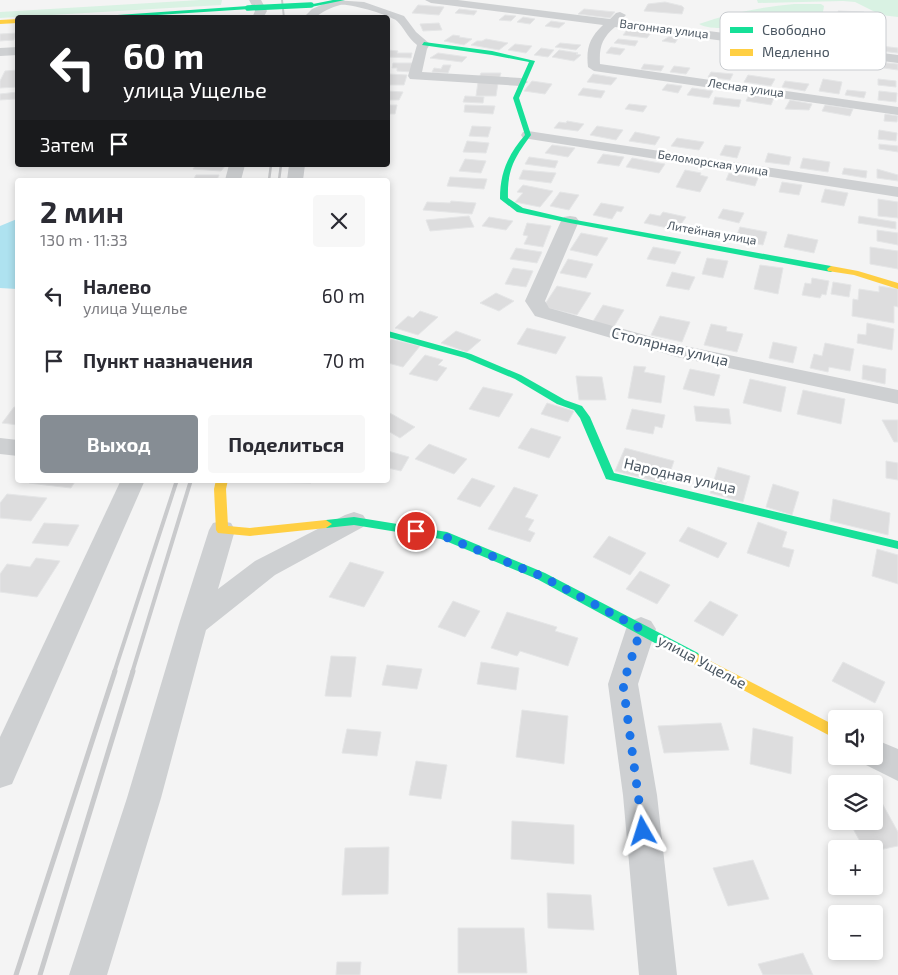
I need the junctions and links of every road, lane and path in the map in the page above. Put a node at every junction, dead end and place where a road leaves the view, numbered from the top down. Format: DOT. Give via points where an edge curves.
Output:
graph roads {
  1 [pos="341,0"];
  2 [pos="431,0"];
  3 [pos="251,4"];
  4 [pos="626,9"];
  5 [pos="114,15"];
  6 [pos="258,15"];
  7 [pos="311,15"];
  8 [pos="15,21"];
  9 [pos="0,22"];
  10 [pos="614,23"];
  11 [pos="720,36"];
  12 [pos="424,44"];
  13 [pos="15,51"];
  14 [pos="0,52"];
  15 [pos="521,82"];
  16 [pos="898,111"];
  17 [pos="528,135"];
  18 [pos="898,192"];
  19 [pos="570,221"];
  20 [pos="898,286"];
  21 [pos="390,335"];
  22 [pos="898,397"];
  23 [pos="0,446"];
  24 [pos="15,448"];
  25 [pos="133,483"];
  26 [pos="221,483"];
  27 [pos="354,521"];
  28 [pos="236,531"];
  29 [pos="898,545"];
  30 [pos="192,624"];
  31 [pos="641,629"];
  32 [pos="828,729"];
  33 [pos="883,758"];
  34 [pos="898,766"];
  35 [pos="0,773"];
  36 [pos="88,975"];
  37 [pos="658,975"];
  1 -- 3 [label="street, bridge" via="311,5"];
  1 -- 7 [label="street"];
  1 -- 12 [label="street" via="400,18 412,35"];
  2 -- 10 [label="street, Вагонная улица"];
  3 -- 5 [label="street"];
  3 -- 6 [label="street" via="261,11"];
  4 -- 10 [label="street"];
  8 -- 9 [label="street"];
  10 -- 11 [label="street, Вагонная улица"];
  10 -- 16 [label="street, Лесная улица" via="595,38 592,52 594,67"];
  12 -- 15 [label="street" via="532,61"];
  12 -- 15 [label="street" via="415,76"];
  13 -- 14 [label="street"];
  15 -- 17 [label="street" via="516,98"];
  17 -- 18 [label="street, Беломорская улица"];
  17 -- 19 [label="street, Литейная улица" via="507,160 502,185 504,199 520,210"];
  19 -- 20 [label="street, Литейная улица" via="856,273"];
  19 -- 22 [label="street, Столярная улица" via="535,301 542,312 677,351"];
  21 -- 29 [label="street, Народная улица" via="468,356 578,408 585,417 610,476"];
  23 -- 24 [label="street"];
  25 -- 35 [label="street"];
  26 -- 28 [label="street" via="220,489"];
  27 -- 28 [label="street, улица Ущелье"];
  27 -- 30 [label="street" via="265,568"];
  27 -- 31 [label="street, улица Ущелье" via="443,536 541,576"];
  28 -- 30 [label="street"];
  30 -- 36 [label="street" via="144,798"];
  31 -- 32 [label="street, улица Ущелье"];
  31 -- 37 [label="street" via="623,684 640,795"];
  33 -- 34 [label="street"];
}
